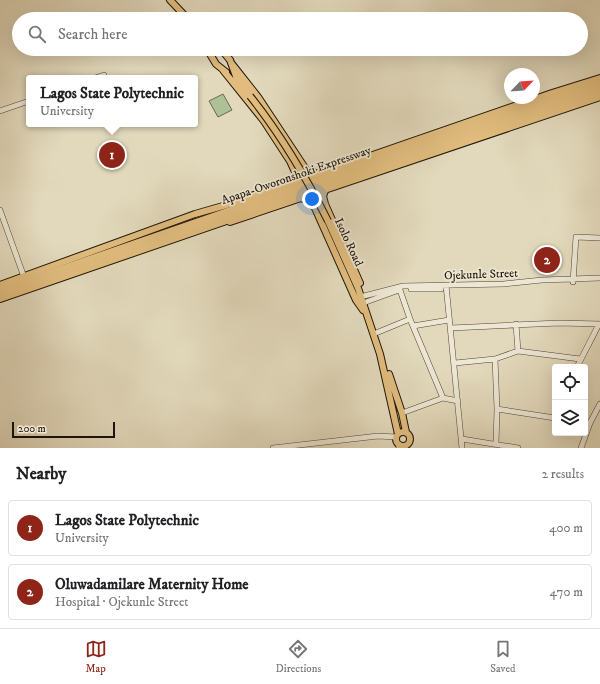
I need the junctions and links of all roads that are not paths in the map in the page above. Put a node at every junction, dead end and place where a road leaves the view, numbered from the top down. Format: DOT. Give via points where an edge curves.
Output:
graph roads {
  1 [pos="165,0"];
  2 [pos="170,0"];
  3 [pos="176,12"];
  4 [pos="181,12"];
  5 [pos="213,56"];
  6 [pos="226,56"];
  7 [pos="231,62"];
  8 [pos="222,69"];
  9 [pos="600,78"];
  10 [pos="237,79"];
  11 [pos="600,83"];
  12 [pos="600,91"];
  13 [pos="600,97"];
  14 [pos="26,102"];
  15 [pos="0,111"];
  16 [pos="317,174"];
  17 [pos="291,183"];
  18 [pos="325,191"];
  19 [pos="303,199"];
  20 [pos="0,210"];
  21 [pos="600,238"];
  22 [pos="24,278"];
  23 [pos="600,278"];
  24 [pos="573,281"];
  25 [pos="600,282"];
  26 [pos="0,285"];
  27 [pos="446,287"];
  28 [pos="358,288"];
  29 [pos="400,290"];
  30 [pos="0,291"];
  31 [pos="0,298"];
  32 [pos="365,299"];
  33 [pos="0,302"];
  34 [pos="367,316"];
  35 [pos="410,319"];
  36 [pos="449,320"];
  37 [pos="516,324"];
  38 [pos="600,324"];
  39 [pos="413,326"];
  40 [pos="451,328"];
  41 [pos="376,333"];
  42 [pos="518,351"];
  43 [pos="495,359"];
  44 [pos="580,359"];
  45 [pos="455,363"];
  46 [pos="578,364"];
  47 [pos="443,398"];
  48 [pos="458,402"];
  49 [pos="600,404"];
  50 [pos="497,409"];
  51 [pos="402,413"];
  52 [pos="552,418"];
  53 [pos="588,422"];
  54 [pos="406,432"];
  55 [pos="397,436"];
  56 [pos="584,436"];
  57 [pos="462,439"];
  58 [pos="496,444"];
  59 [pos="329,445"];
  60 [pos="408,445"];
  61 [pos="399,446"];
  62 [pos="273,448"];
  63 [pos="414,448"];
  64 [pos="462,448"];
  65 [pos="518,448"];
  66 [pos="581,448"];
  1 -- 3 [label="main road"];
  2 -- 4 [label="main road"];
  5 -- 8 [label="main road"];
  6 -- 7 [label="main road"];
  7 -- 8 [label="main road"];
  7 -- 10 [label="main road"];
  7 -- 16 [label="main road" via="258,97 307,171"];
  8 -- 10 [label="main road"];
  8 -- 17 [label="main road" via="264,121 290,161 296,174 295,180"];
  9 -- 16 [label="main road, Apapa-Oworonshoki Expressway"];
  10 -- 28 [label="main road, Isolo Road, bridge" via="266,116 302,173 328,221"];
  11 -- 30 [label="highway, Apapa-Oworonshoki Expressway"];
  12 -- 31 [label="highway, Apapa-Oworonshoki Expressway"];
  13 -- 18 [label="main road, Apapa-Oworonshoki Expressway"];
  14 -- 15 [label="street"];
  16 -- 17 [label="main road, Apapa-Oworonshoki Expressway"];
  17 -- 22 [label="main road, Apapa-Oworonshoki Expressway" via="195,214"];
  18 -- 19 [label="main road, Apapa-Oworonshoki Expressway"];
  18 -- 32 [label="main road" via="325,204"];
  19 -- 33 [label="main road, Apapa-Oworonshoki Expressway"];
  19 -- 34 [label="main road" via="310,201 315,208 356,300"];
  20 -- 22 [label="street"];
  21 -- 24 [label="street" via="576,237"];
  22 -- 26 [label="main road, Apapa-Oworonshoki Expressway"];
  23 -- 24 [label="street, Ojekunle Street"];
  24 -- 25 [label="street, Ojekunle Street"];
  24 -- 27 [label="street, Ojekunle Street"];
  27 -- 29 [label="street, Ojekunle Street"];
  27 -- 32 [label="street, Ojekunle Street" via="403,286"];
  27 -- 36 [label="street"];
  28 -- 32 [label="main road"];
  28 -- 34 [label="main road, Isolo Road"];
  29 -- 32 [label="street, Ojekunle Street"];
  29 -- 35 [label="street"];
  32 -- 41 [label="main road"];
  34 -- 55 [label="main road, Isolo Road" via="386,374"];
  35 -- 39 [label="street"];
  35 -- 41 [label="street"];
  36 -- 39 [label="street"];
  36 -- 40 [label="street"];
  37 -- 38 [label="street"];
  37 -- 40 [label="street"];
  37 -- 42 [label="street"];
  38 -- 44 [label="street"];
  39 -- 47 [label="street"];
  40 -- 45 [label="street"];
  41 -- 51 [label="main road"];
  42 -- 43 [label="street"];
  42 -- 44 [label="street"];
  43 -- 45 [label="street"];
  43 -- 50 [label="street"];
  44 -- 46 [label="street"];
  45 -- 48 [label="street"];
  47 -- 48 [label="street"];
  47 -- 51 [label="street"];
  48 -- 57 [label="street"];
  49 -- 53 [label="street"];
  50 -- 52 [label="street"];
  50 -- 58 [label="street"];
  51 -- 54 [label="main road"];
  54 -- 55 [label="main road"];
  54 -- 60 [label="main road" via="409,435"];
  55 -- 59 [label="street" via="378,436"];
  55 -- 61 [label="main road, Isolo Road"];
  56 -- 66 [label="street"];
  57 -- 58 [label="street"];
  57 -- 64 [label="street"];
  58 -- 65 [label="street"];
  59 -- 62 [label="street"];
  60 -- 61 [label="main road"];
  60 -- 63 [label="main road"];
}
